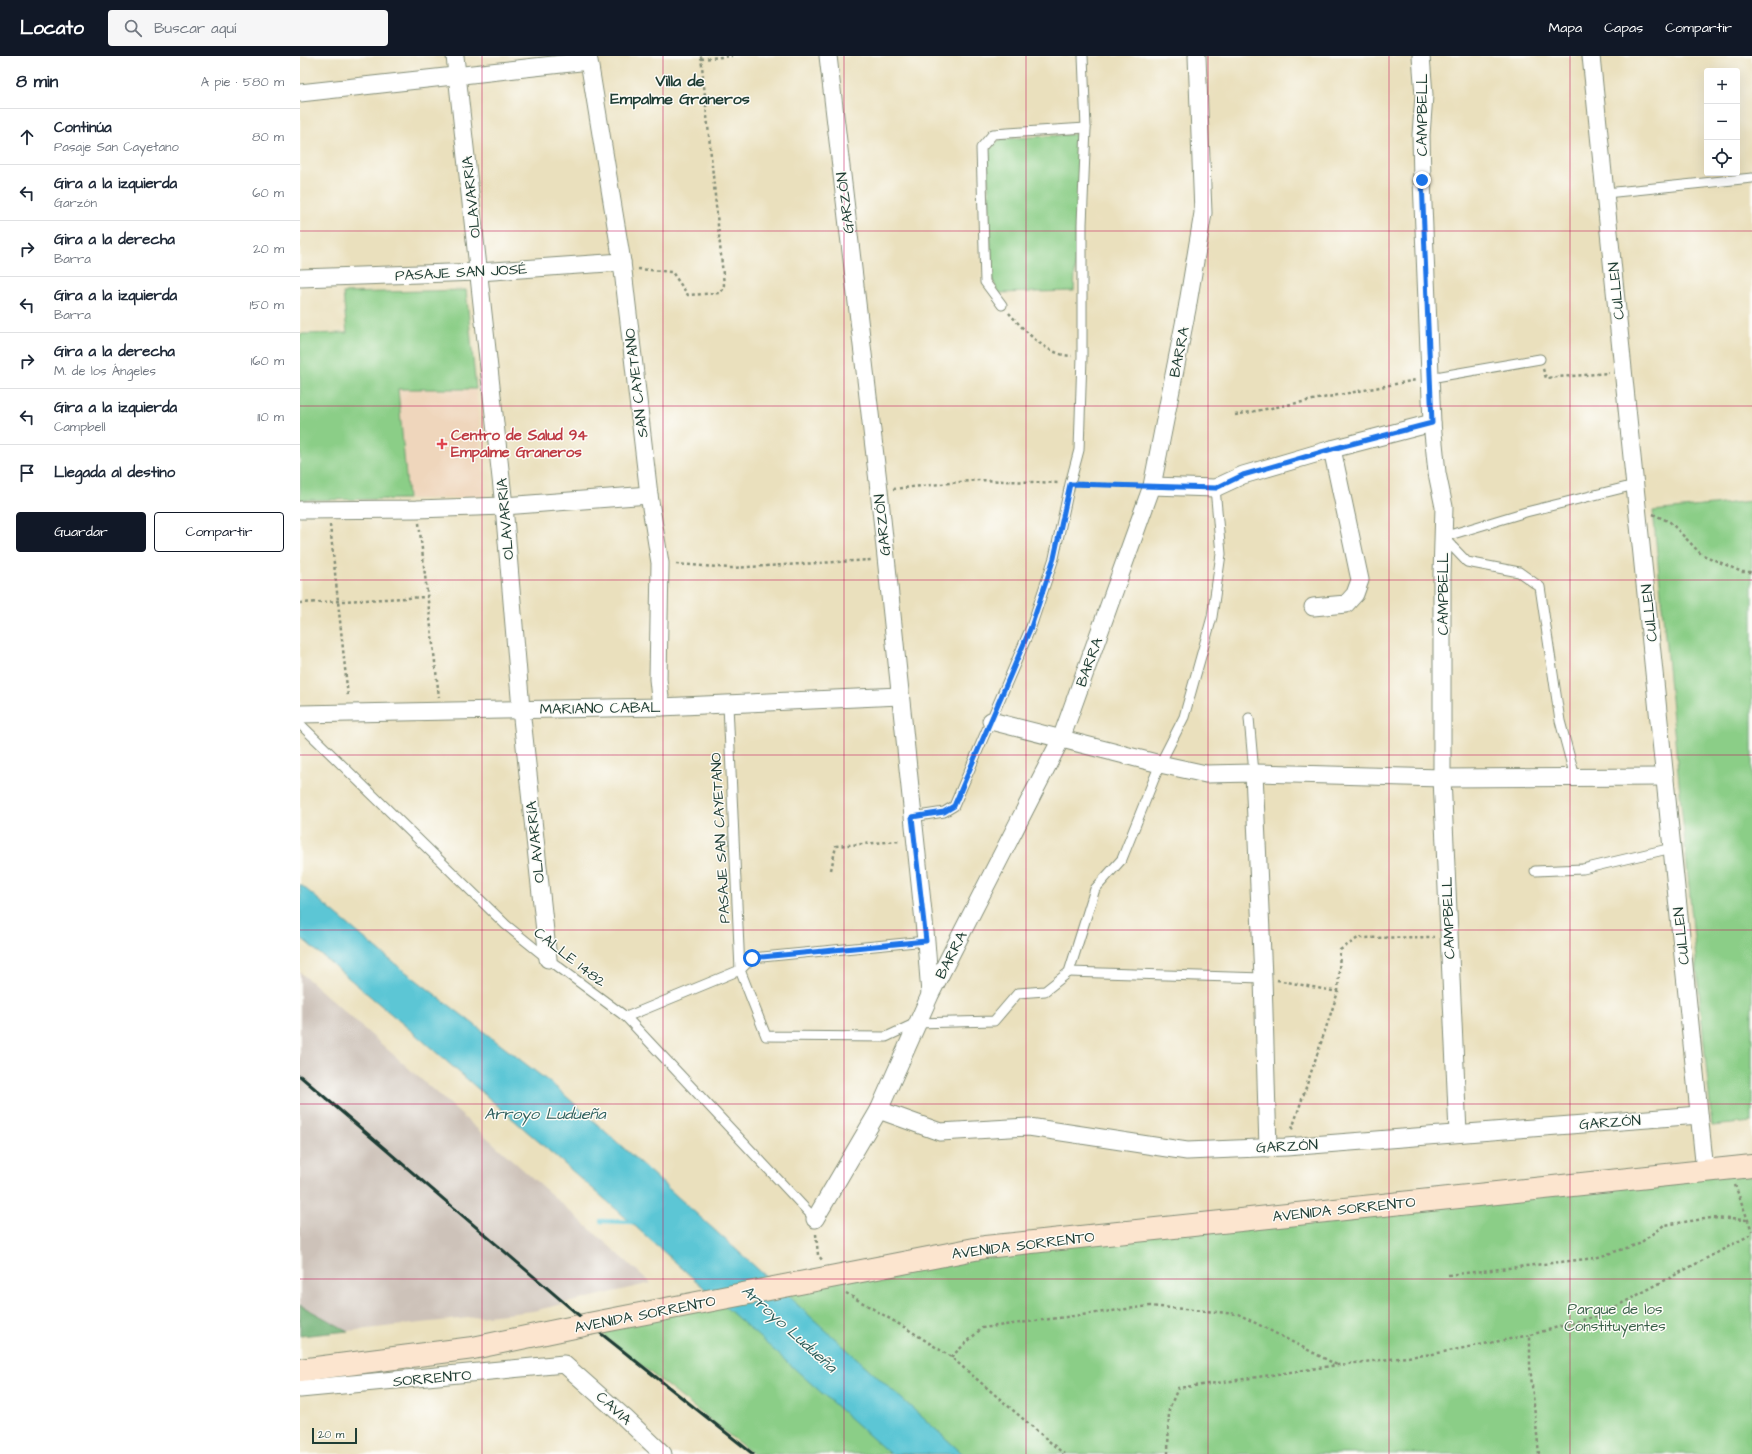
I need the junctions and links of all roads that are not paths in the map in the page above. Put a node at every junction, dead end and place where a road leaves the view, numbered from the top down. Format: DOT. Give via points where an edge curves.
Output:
graph roads {
  1 [pos="456,56"];
  2 [pos="828,56"];
  3 [pos="1083,56"];
  4 [pos="1197,56"];
  5 [pos="1421,56"];
  6 [pos="1591,56"];
  7 [pos="458,75"];
  8 [pos="300,93"];
  9 [pos="1086,128"];
  10 [pos="1752,178"];
  11 [pos="1606,193"];
  12 [pos="622,262"];
  13 [pos="479,272"];
  14 [pos="300,278"];
  15 [pos="1002,305"];
  16 [pos="1540,359"];
  17 [pos="1430,378"];
  18 [pos="1432,423"];
  19 [pos="1332,449"];
  20 [pos="1636,485"];
  21 [pos="1152,486"];
  22 [pos="1216,488"];
  23 [pos="649,495"];
  24 [pos="504,506"];
  25 [pos="300,510"];
  26 [pos="1443,538"];
  27 [pos="1313,607"];
  28 [pos="900,696"];
  29 [pos="728,705"];
  30 [pos="661,707"];
  31 [pos="521,709"];
  32 [pos="300,714"];
  33 [pos="1249,718"];
  34 [pos="991,721"];
  35 [pos="300,724"];
  36 [pos="1061,739"];
  37 [pos="1160,764"];
  38 [pos="1254,773"];
  39 [pos="1575,777"];
  40 [pos="1665,777"];
  41 [pos="1442,778"];
  42 [pos="912,817"];
  43 [pos="1672,848"];
  44 [pos="1535,871"];
  45 [pos="926,941"];
  46 [pos="548,959"];
  47 [pos="740,970"];
  48 [pos="1069,972"];
  49 [pos="1263,978"];
  50 [pos="930,995"];
  51 [pos="626,1017"];
  52 [pos="916,1023"];
  53 [pos="879,1110"];
  54 [pos="1699,1115"];
  55 [pos="1458,1133"];
  56 [pos="1268,1148"];
  57 [pos="1752,1166"];
  58 [pos="1705,1171"];
  59 [pos="815,1219"];
  60 [pos="564,1364"];
  61 [pos="300,1370"];
  62 [pos="300,1389"];
  63 [pos="657,1453"];
  1 -- 7 [label="street, OLAVARRÍA"];
  2 -- 28 [label="street, GARZÓN" via="879,490"];
  3 -- 9 [label="lane"];
  4 -- 21 [label="street, BARRA" via="1203,213"];
  5 -- 17 [label="street, CAMPBELL" via="1424,95 1421,135 1422,180"];
  6 -- 11 [label="street, CULLEN"];
  7 -- 8 [label="street"];
  7 -- 12 [label="street, SAN CAYETANO" via="589,61"];
  7 -- 13 [label="street, OLAVARRÍA"];
  9 -- 15 [label="lane" via="993,134 981,148 985,282"];
  9 -- 34 [label="lane" via="1082,224 1080,450 1054,558 1038,607"];
  10 -- 11 [label="lane"];
  11 -- 20 [label="street, CULLEN"];
  12 -- 13 [label="street, PASAJE SAN JOSÉ"];
  12 -- 23 [label="street, SAN CAYETANO"];
  13 -- 14 [label="street, PASAJE SAN JOSÉ"];
  13 -- 24 [label="street, OLAVARRÍA"];
  16 -- 17 [label="lane"];
  17 -- 18 [label="street, CAMPBELL"];
  18 -- 19 [label="street"];
  18 -- 26 [label="street, CAMPBELL" via="1437,473 1444,507"];
  19 -- 22 [label="street" via="1243,475"];
  19 -- 27 [label="street" via="1360,580 1355,594 1346,604"];
  20 -- 26 [label="lane" via="1526,512"];
  20 -- 40 [label="street, CULLEN"];
  21 -- 22 [label="street"];
  21 -- 36 [label="street, BARRA"];
  22 -- 37 [label="lane" via="1221,554 1212,617 1184,717"];
  23 -- 24 [label="street"];
  23 -- 30 [label="street, SAN CAYETANO" via="660,563 658,679"];
  24 -- 25 [label="street" via="417,510"];
  24 -- 31 [label="street, OLAVARRÍA"];
  26 -- 39 [label="lane" via="1467,562 1519,572 1540,587 1560,721"];
  26 -- 41 [label="street, CAMPBELL"];
  28 -- 29 [label="street, MARIANO CABAL"];
  28 -- 42 [label="street, GARZÓN"];
  29 -- 30 [label="street, MARIANO CABAL"];
  29 -- 47 [label="lane, PASAJE SAN CAYETANO"];
  30 -- 31 [label="street, MARIANO CABAL"];
  31 -- 32 [label="street, MARIANO CABAL"];
  31 -- 46 [label="street, OLAVARRÍA"];
  33 -- 38 [label="lane"];
  34 -- 36 [label="street"];
  34 -- 42 [label="lane" via="954,806 944,812"];
  35 -- 46 [label="lane, CALLE 1482" via="506,925"];
  36 -- 37 [label="street"];
  36 -- 50 [label="street, BARRA"];
  37 -- 38 [label="street" via="1206,774"];
  37 -- 48 [label="lane" via="1122,859 1095,889"];
  38 -- 41 [label="street"];
  38 -- 49 [label="street"];
  39 -- 40 [label="street"];
  39 -- 41 [label="street"];
  40 -- 43 [label="street, CULLEN"];
  41 -- 55 [label="street, CAMPBELL"];
  42 -- 45 [label="street, GARZÓN"];
  43 -- 44 [label="lane" via="1583,870"];
  43 -- 54 [label="street, CULLEN"];
  45 -- 47 [label="lane" via="752,958"];
  45 -- 50 [label="street, GARZÓN"];
  46 -- 51 [label="lane, CALLE 1482"];
  47 -- 51 [label="lane"];
  47 -- 52 [label="lane, PASAJE SAN CAYETANO" via="766,1036 886,1037"];
  48 -- 49 [label="lane"];
  48 -- 52 [label="lane" via="1045,991 1018,993 994,1021"];
  49 -- 56 [label="street"];
  50 -- 52 [label="street, BARRA"];
  51 -- 59 [label="lane, CALLE 1482"];
  52 -- 53 [label="street, BARRA"];
  53 -- 56 [label="street, GARZÓN" via="940,1132 1029,1127 1187,1150"];
  53 -- 59 [label="street, BARRA"];
  54 -- 55 [label="street, GARZÓN"];
  54 -- 58 [label="street, CULLEN"];
  55 -- 56 [label="street, GARZÓN"];
  57 -- 58 [label="main road, AVENIDA SORRENTO"];
  58 -- 61 [label="main road, AVENIDA SORRENTO, bridge" via="985,1247 473,1348"];
  60 -- 62 [label="street, SORRENTO"];
  60 -- 63 [label="street, CAVIA" via="624,1417"];
}
